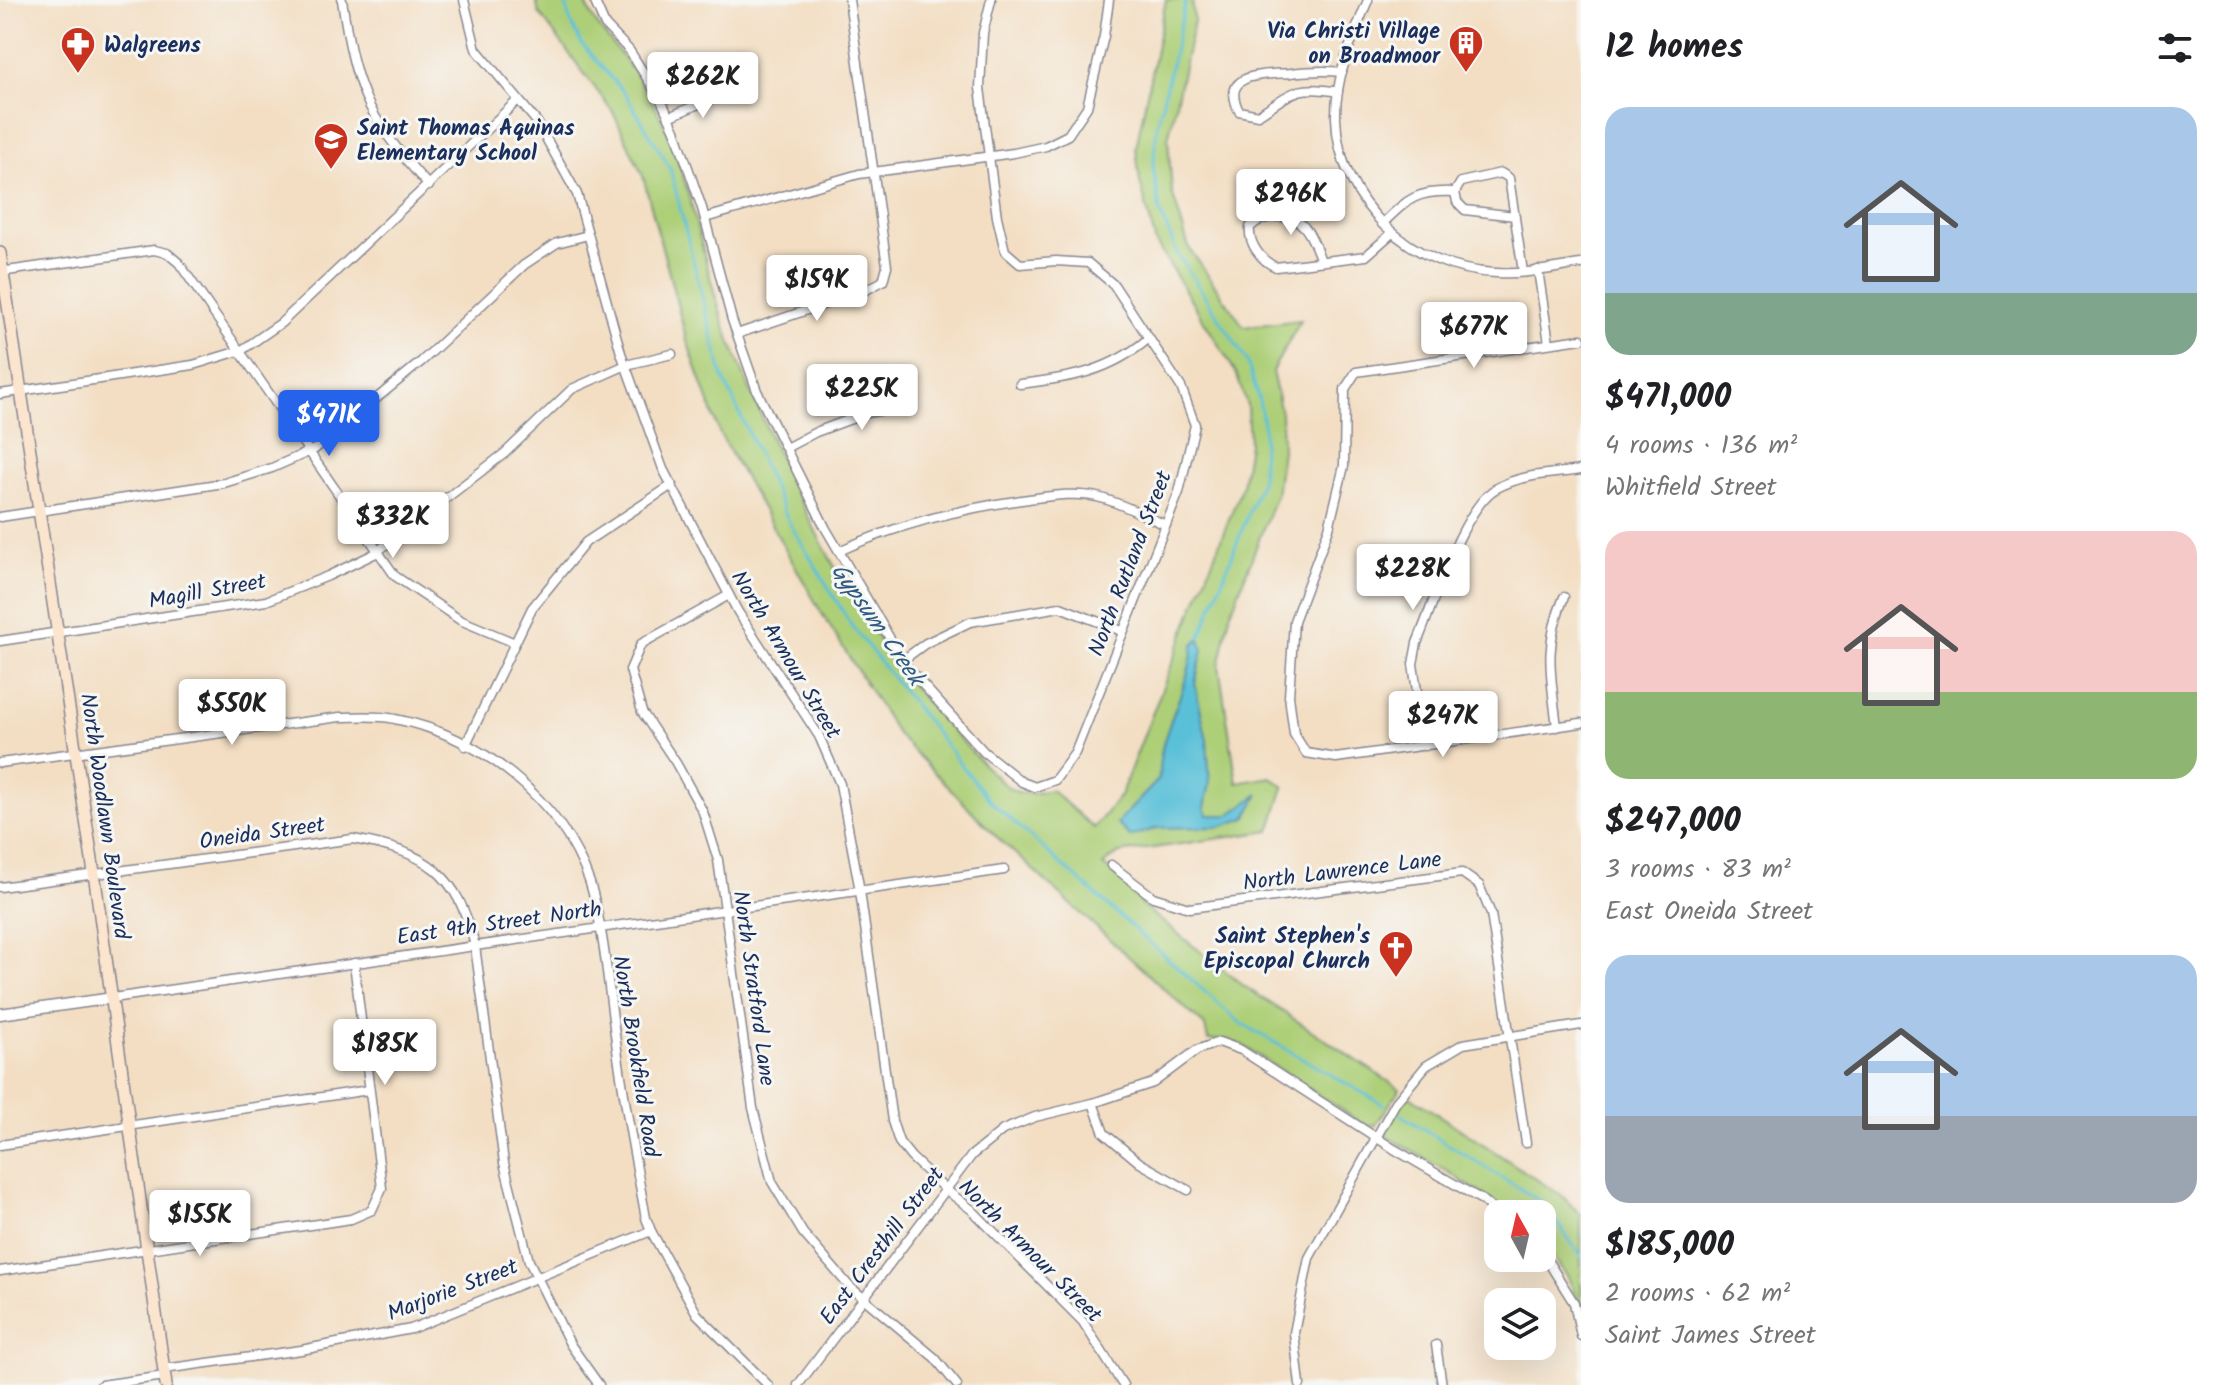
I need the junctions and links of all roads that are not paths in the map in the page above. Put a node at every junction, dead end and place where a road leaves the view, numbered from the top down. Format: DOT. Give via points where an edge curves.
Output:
graph roads {
  1 [pos="342,0"];
  2 [pos="464,0"];
  3 [pos="594,0"];
  4 [pos="849,0"];
  5 [pos="991,0"];
  6 [pos="1109,0"];
  7 [pos="1368,0"];
  8 [pos="1342,72"];
  9 [pos="1338,92"];
  10 [pos="739,94"];
  11 [pos="518,100"];
  12 [pos="669,117"];
  13 [pos="989,156"];
  14 [pos="873,172"];
  15 [pos="429,186"];
  16 [pos="1455,192"];
  17 [pos="1515,216"];
  18 [pos="705,218"];
  19 [pos="1382,224"];
  20 [pos="1391,234"];
  21 [pos="588,235"];
  22 [pos="0,253"];
  23 [pos="1321,261"];
  24 [pos="1581,264"];
  25 [pos="1538,270"];
  26 [pos="1,272"];
  27 [pos="1523,272"];
  28 [pos="737,334"];
  29 [pos="1149,338"];
  30 [pos="1581,339"];
  31 [pos="1549,343"];
  32 [pos="240,350"];
  33 [pos="672,354"];
  34 [pos="626,365"];
  35 [pos="1020,384"];
  36 [pos="20,392"];
  37 [pos="0,394"];
  38 [pos="904,399"];
  39 [pos="786,448"];
  40 [pos="309,451"];
  41 [pos="1581,470"];
  42 [pos="672,485"];
  43 [pos="40,511"];
  44 [pos="0,517"];
  45 [pos="1166,525"];
  46 [pos="839,551"];
  47 [pos="377,552"];
  48 [pos="729,595"];
  49 [pos="1564,597"];
  50 [pos="1122,631"];
  51 [pos="58,632"];
  52 [pos="0,641"];
  53 [pos="515,643"];
  54 [pos="903,660"];
  55 [pos="1581,723"];
  56 [pos="1557,727"];
  57 [pos="465,746"];
  58 [pos="1425,746"];
  59 [pos="76,752"];
  60 [pos="0,763"];
  61 [pos="1111,865"];
  62 [pos="1004,870"];
  63 [pos="94,873"];
  64 [pos="0,887"];
  65 [pos="860,891"];
  66 [pos="727,910"];
  67 [pos="599,928"];
  68 [pos="475,946"];
  69 [pos="354,963"];
  70 [pos="113,998"];
  71 [pos="0,1014"];
  72 [pos="1581,1025"];
  73 [pos="1510,1036"];
  74 [pos="369,1090"];
  75 [pos="1093,1103"];
  76 [pos="130,1126"];
  77 [pos="1376,1138"];
  78 [pos="1526,1143"];
  79 [pos="0,1145"];
  80 [pos="945,1189"];
  81 [pos="1188,1190"];
  82 [pos="1484,1202"];
  83 [pos="651,1231"];
  84 [pos="147,1250"];
  85 [pos="0,1271"];
  86 [pos="1555,1272"];
  87 [pos="537,1277"];
  88 [pos="864,1298"];
  89 [pos="1581,1336"];
  90 [pos="1436,1345"];
  91 [pos="165,1377"];
  92 [pos="101,1385"];
  93 [pos="599,1385"];
  94 [pos="768,1385"];
  95 [pos="798,1385"];
  96 [pos="957,1385"];
  97 [pos="1123,1385"];
  98 [pos="1300,1385"];
  99 [pos="1442,1385"];
  1 -- 15 [label="street" via="365,98"];
  2 -- 11 [label="street, North Armour Street" via="476,49"];
  3 -- 12 [label="street" via="605,25 629,50"];
  4 -- 14 [label="street"];
  5 -- 13 [label="street, North Rutland Street" via="980,88"];
  6 -- 13 [label="street" via="1087,107 1068,135 1046,146"];
  7 -- 8 [label="street"];
  8 -- 9 [label="street"];
  8 -- 9 [label="street" via="1259,74 1237,85 1234,96 1239,111 1258,115 1293,91"];
  9 -- 19 [label="street" via="1336,119 1344,160"];
  10 -- 12 [label="street" via="728,91"];
  11 -- 15 [label="street"];
  11 -- 21 [label="street, North Armour Street" via="537,122 577,194"];
  12 -- 18 [label="street"];
  13 -- 14 [label="street"];
  13 -- 29 [label="street, North Rutland Street" via="1005,251 1020,264 1088,263 1114,285"];
  14 -- 18 [label="street"];
  14 -- 28 [label="street" via="887,266 883,281"];
  15 -- 32 [label="street" via="281,323"];
  16 -- 17 [label="street" via="1465,210"];
  16 -- 17 [label="street" via="1461,182 1501,173 1509,178"];
  16 -- 19 [label="street" via="1418,194"];
  17 -- 27 [label="street"];
  18 -- 28 [label="street"];
  19 -- 20 [label="street"];
  20 -- 23 [label="street" via="1366,256"];
  20 -- 27 [label="street" via="1414,250 1463,269"];
  21 -- 34 [label="street, North Armour Street"];
  21 -- 40 [label="street" via="557,243 524,265 422,361"];
  22 -- 26 [label="main road, North Woodlawn Boulevard"];
  23 -- 23 [label="street" via="1295,217 1264,218 1250,227 1251,241 1267,264"];
  24 -- 25 [label="street"];
  25 -- 27 [label="street"];
  25 -- 31 [label="street"];
  26 -- 32 [label="street" via="164,252 179,263"];
  26 -- 36 [label="main road, North Woodlawn Boulevard"];
  28 -- 39 [label="street" via="757,391"];
  29 -- 35 [label="street" via="1095,371"];
  29 -- 45 [label="street, North Rutland Street" via="1181,387 1195,425"];
  30 -- 31 [label="street"];
  31 -- 58 [label="street" via="1356,372 1345,389 1341,482 1294,621 1289,696 1294,734 1306,753 1336,758"];
  32 -- 36 [label="street" via="193,365"];
  32 -- 40 [label="street"];
  33 -- 34 [label="street, Magill Street"];
  34 -- 42 [label="street, North Armour Street"];
  34 -- 47 [label="street, Magill Street" via="572,389 505,453"];
  36 -- 37 [label="street"];
  36 -- 43 [label="main road, North Woodlawn Boulevard"];
  38 -- 39 [label="street" via="904,406 867,413"];
  39 -- 46 [label="street"];
  40 -- 43 [label="street" via="224,483"];
  40 -- 47 [label="street"];
  41 -- 58 [label="street" via="1499,486 1485,495 1469,518 1417,643 1413,664"];
  42 -- 48 [label="street, North Armour Street"];
  42 -- 53 [label="street" via="586,542 532,608"];
  43 -- 44 [label="street"];
  43 -- 51 [label="main road, North Woodlawn Boulevard"];
  45 -- 46 [label="street" via="1097,496 1062,495 922,519"];
  45 -- 50 [label="street, North Rutland Street"];
  46 -- 54 [label="street"];
  47 -- 51 [label="street, Magill Street" via="266,601"];
  47 -- 53 [label="street" via="395,576 460,620"];
  48 -- 65 [label="street, North Armour Street" via="819,736 835,772"];
  48 -- 66 [label="street, North Stratford Lane" via="641,644 630,670 642,712 703,812"];
  49 -- 56 [label="street" via="1550,634"];
  50 -- 54 [label="street" via="1060,607 970,622"];
  50 -- 54 [label="street, North Rutland Street" via="1075,753 1055,780 1035,787 984,752"];
  51 -- 52 [label="street, Magill Street"];
  51 -- 59 [label="main road, North Woodlawn Boulevard"];
  53 -- 57 [label="street"];
  55 -- 56 [label="street"];
  56 -- 58 [label="street"];
  57 -- 59 [label="street, North Brookfield Road" via="396,719 340,717"];
  57 -- 67 [label="street, North Brookfield Road" via="504,766 566,832 590,884"];
  59 -- 60 [label="street, North Brookfield Road"];
  59 -- 63 [label="main road, North Woodlawn Boulevard"];
  61 -- 73 [label="street, North Lawrence Lane" via="1153,897 1189,908 1462,873 1479,885 1491,914"];
  62 -- 65 [label="street, East 9th Street North"];
  63 -- 64 [label="street, Oneida Street"];
  63 -- 68 [label="street, Oneida Street" via="333,840 393,846 442,873 468,916"];
  63 -- 70 [label="main road, North Woodlawn Boulevard"];
  65 -- 66 [label="street, East 9th Street North"];
  65 -- 80 [label="street, North Armour Street" via="892,1121 899,1142"];
  66 -- 67 [label="street, East 9th Street North"];
  66 -- 88 [label="street, North Stratford Lane" via="753,1108 772,1182 803,1233"];
  67 -- 68 [label="street, East 9th Street North"];
  67 -- 83 [label="street, North Brookfield Road" via="625,1111"];
  68 -- 69 [label="street, East 9th Street North"];
  68 -- 87 [label="street, Oneida Street" via="504,1163"];
  69 -- 70 [label="street, East 9th Street North"];
  69 -- 74 [label="street"];
  70 -- 71 [label="street, East 9th Street North"];
  70 -- 76 [label="main road, North Woodlawn Boulevard"];
  72 -- 73 [label="street"];
  73 -- 77 [label="street" via="1463,1044 1426,1066 1396,1102"];
  73 -- 78 [label="street, North Lawrence Lane"];
  74 -- 76 [label="street"];
  74 -- 84 [label="street" via="382,1188 372,1210 351,1219"];
  75 -- 77 [label="street, East Cresthill Street" via="1153,1083 1197,1050 1219,1042 1241,1050"];
  75 -- 80 [label="street, East Cresthill Street" via="1003,1130 972,1155"];
  75 -- 81 [label="street" via="1104,1133 1140,1163"];
  76 -- 79 [label="street"];
  76 -- 84 [label="main road, North Woodlawn Boulevard"];
  77 -- 82 [label="street"];
  77 -- 98 [label="street" via="1309,1258 1294,1333"];
  80 -- 88 [label="street, East Cresthill Street"];
  80 -- 97 [label="street, North Armour Street" via="1083,1322"];
  83 -- 87 [label="street, Marjorie Street"];
  83 -- 94 [label="street, North Brookfield Road" via="697,1314"];
  84 -- 85 [label="street"];
  84 -- 91 [label="main road, North Woodlawn Boulevard"];
  86 -- 89 [label="street" via="1574,1303"];
  87 -- 91 [label="street, Marjorie Street" via="411,1329"];
  87 -- 93 [label="street, Oneida Street" via="570,1344"];
  88 -- 95 [label="street, East Cresthill Street"];
  88 -- 96 [label="street, North Stratford Lane" via="935,1358"];
  90 -- 99 [label="street"];
  91 -- 92 [label="street, Marjorie Street"];
}
